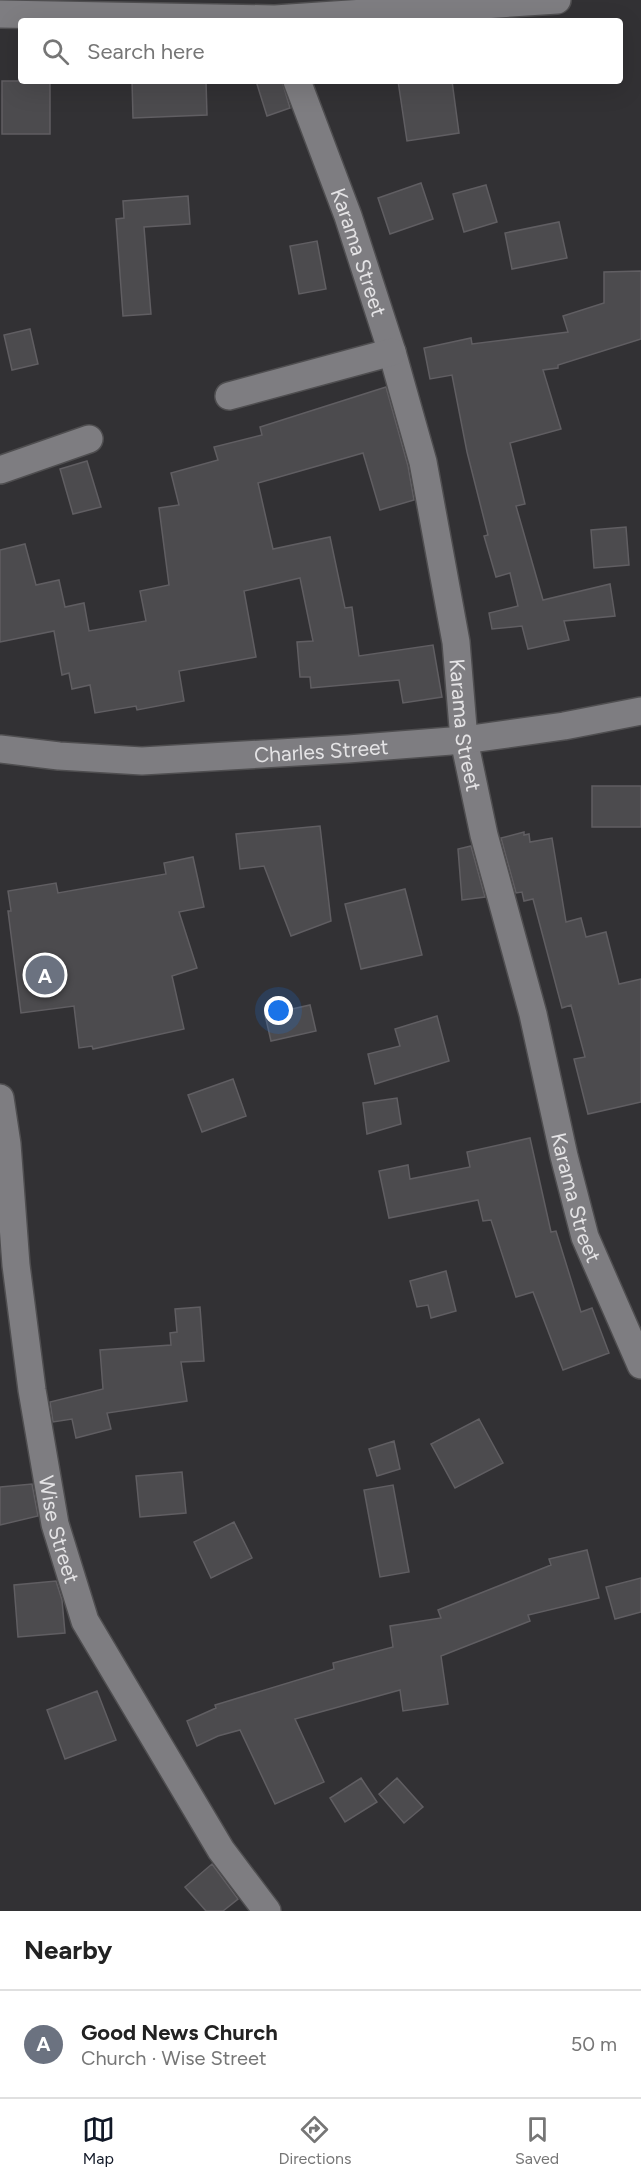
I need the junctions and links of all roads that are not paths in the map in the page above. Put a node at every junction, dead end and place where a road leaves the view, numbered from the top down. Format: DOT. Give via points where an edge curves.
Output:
graph roads {
  1 [pos="557,0"];
  2 [pos="272,13"];
  3 [pos="0,14"];
  4 [pos="298,84"];
  5 [pos="392,352"];
  6 [pos="229,396"];
  7 [pos="89,439"];
  8 [pos="0,470"];
  9 [pos="641,711"];
  10 [pos="464,740"];
  11 [pos="0,749"];
  12 [pos="0,1098"];
  13 [pos="641,1365"];
  14 [pos="267,1911"];
  1 -- 2 [label="street"];
  2 -- 3 [label="street"];
  4 -- 5 [label="street, Karama Street" via="348,216"];
  5 -- 6 [label="street"];
  5 -- 10 [label="street, Karama Street" via="423,462 456,642"];
  7 -- 8 [label="street"];
  9 -- 10 [label="street, Charles Street"];
  10 -- 11 [label="street, Charles Street" via="142,761"];
  10 -- 13 [label="street, Karama Street" via="484,835 533,1014 585,1237"];
  12 -- 14 [label="street, Wise Street" via="32,1390 55,1524 85,1622 221,1850"];
}
